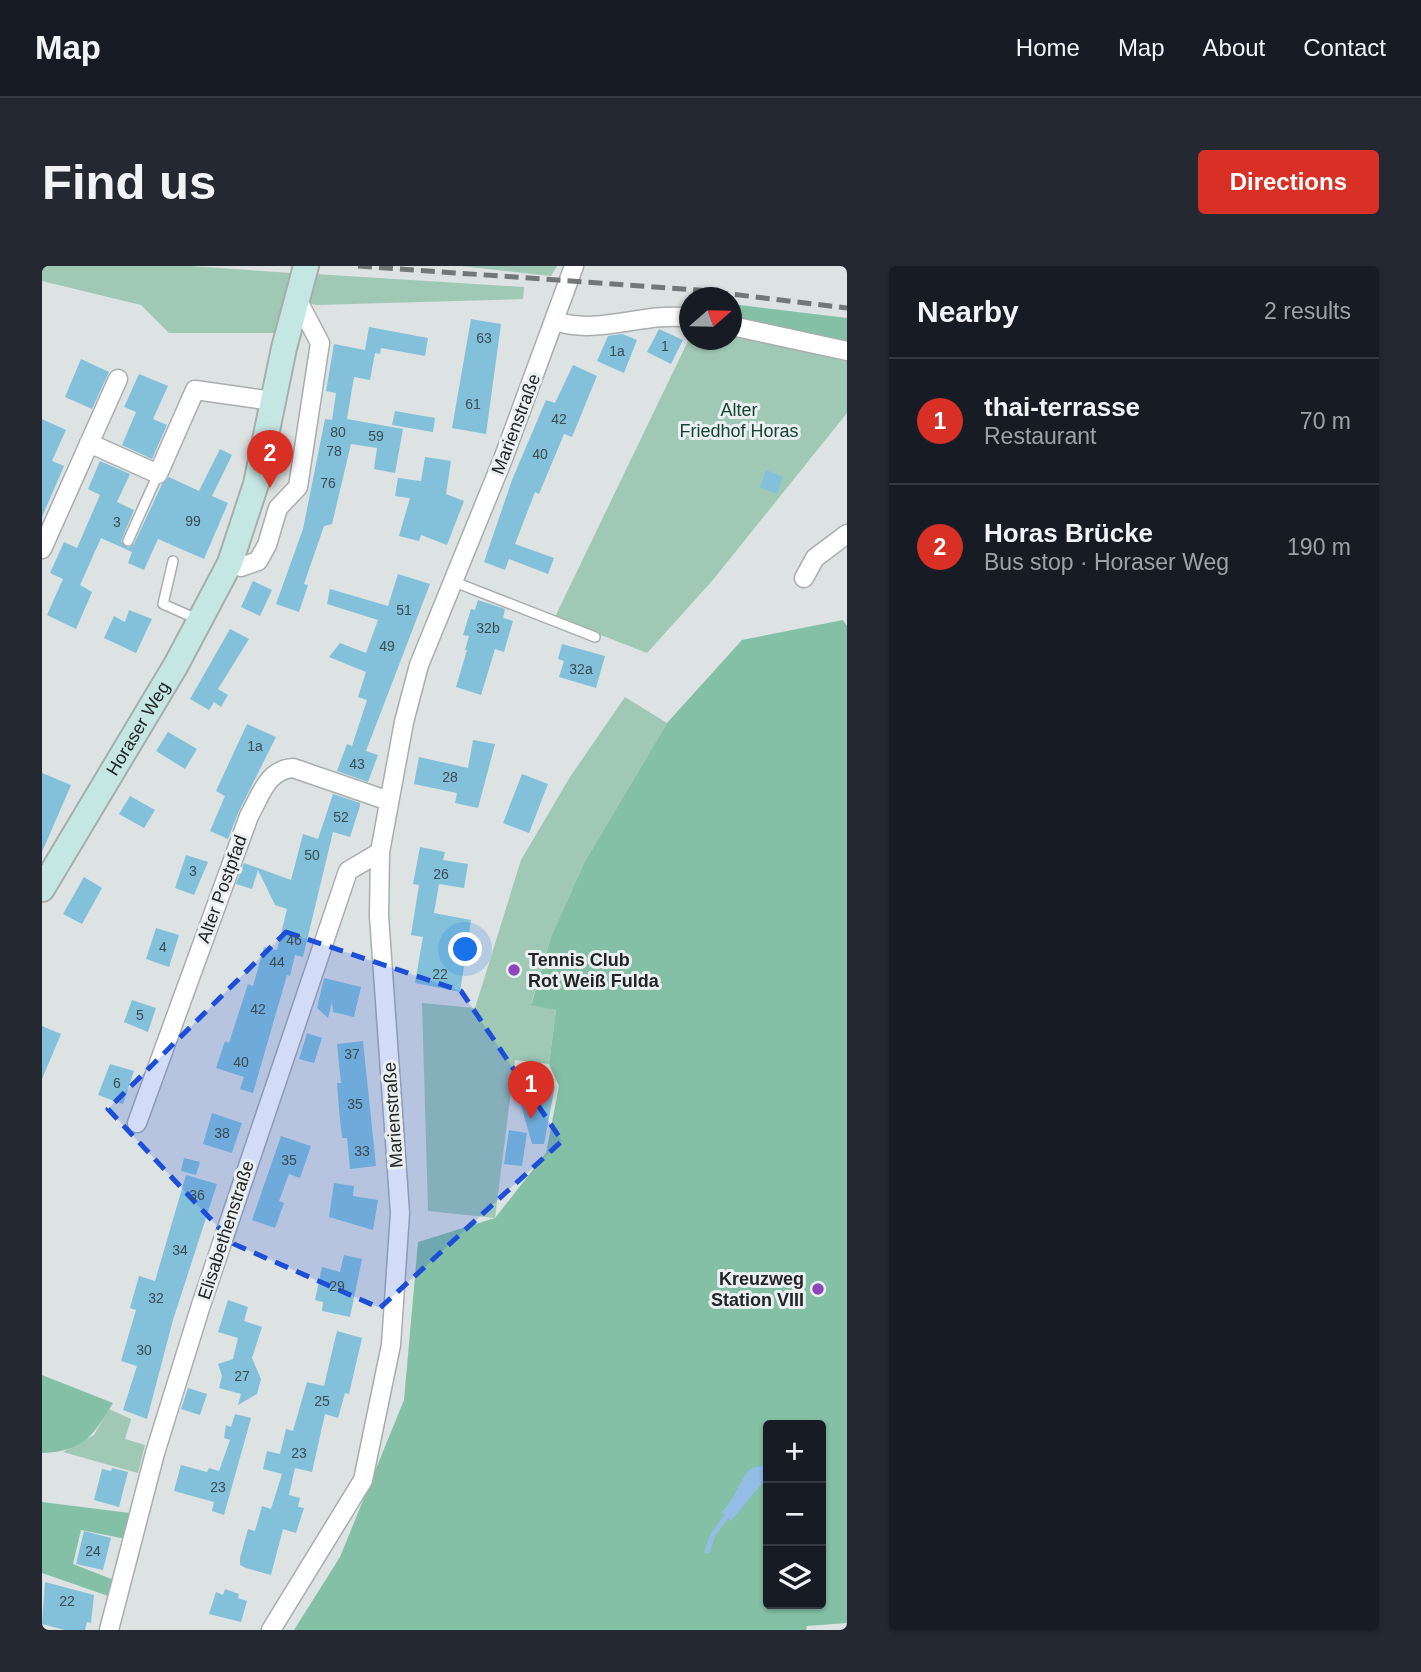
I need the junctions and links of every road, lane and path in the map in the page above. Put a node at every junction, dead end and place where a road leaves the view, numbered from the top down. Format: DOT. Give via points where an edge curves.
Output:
graph roads {
  1 [pos="574,266"];
  2 [pos="305,271"];
  3 [pos="297,299"];
  4 [pos="679,317"];
  5 [pos="555,321"];
  6 [pos="742,328"];
  7 [pos="847,351"];
  8 [pos="118,379"];
  9 [pos="272,401"];
  10 [pos="89,443"];
  11 [pos="158,474"];
  12 [pos="847,534"];
  13 [pos="128,541"];
  14 [pos="42,549"];
  15 [pos="173,561"];
  16 [pos="230,563"];
  17 [pos="804,578"];
  18 [pos="452,581"];
  19 [pos="202,621"];
  20 [pos="595,637"];
  21 [pos="389,801"];
  22 [pos="380,852"];
  23 [pos="42,889"];
  24 [pos="136,1123"];
  25 [pos="109,1630"];
  26 [pos="271,1630"];
  1 -- 5 [label="street, Marienstraße"];
  2 -- 3 [label="main road, Horaser Weg"];
  3 -- 9 [label="main road, Horaser Weg"];
  3 -- 16 [label="street" via="320,343 298,487 278,508 258,561 241,568"];
  4 -- 5 [label="street" via="648,316 584,327"];
  5 -- 18 [label="street, Marienstraße"];
  6 -- 7 [label="street"];
  8 -- 10 [label="street"];
  9 -- 11 [label="street" via="195,390"];
  9 -- 16 [label="main road, Horaser Weg" via="256,484"];
  10 -- 11 [label="street"];
  10 -- 14 [label="street"];
  11 -- 13 [label="lane"];
  12 -- 17 [label="street" via="815,558"];
  15 -- 19 [label="lane" via="163,604"];
  16 -- 19 [label="main road, Horaser Weg"];
  18 -- 20 [label="lane"];
  18 -- 21 [label="street, Marienstraße" via="419,665"];
  19 -- 23 [label="main road, Horaser Weg"];
  21 -- 22 [label="street, Marienstraße"];
  21 -- 24 [label="street, Alter Postpfad" via="293,768 279,769 270,777 249,816"];
  22 -- 25 [label="street, Elisabethenstraße" via="348,871 201,1305 155,1454"];
  22 -- 26 [label="street, Marienstraße" via="379,916 400,1213 391,1345 363,1480"];
}
